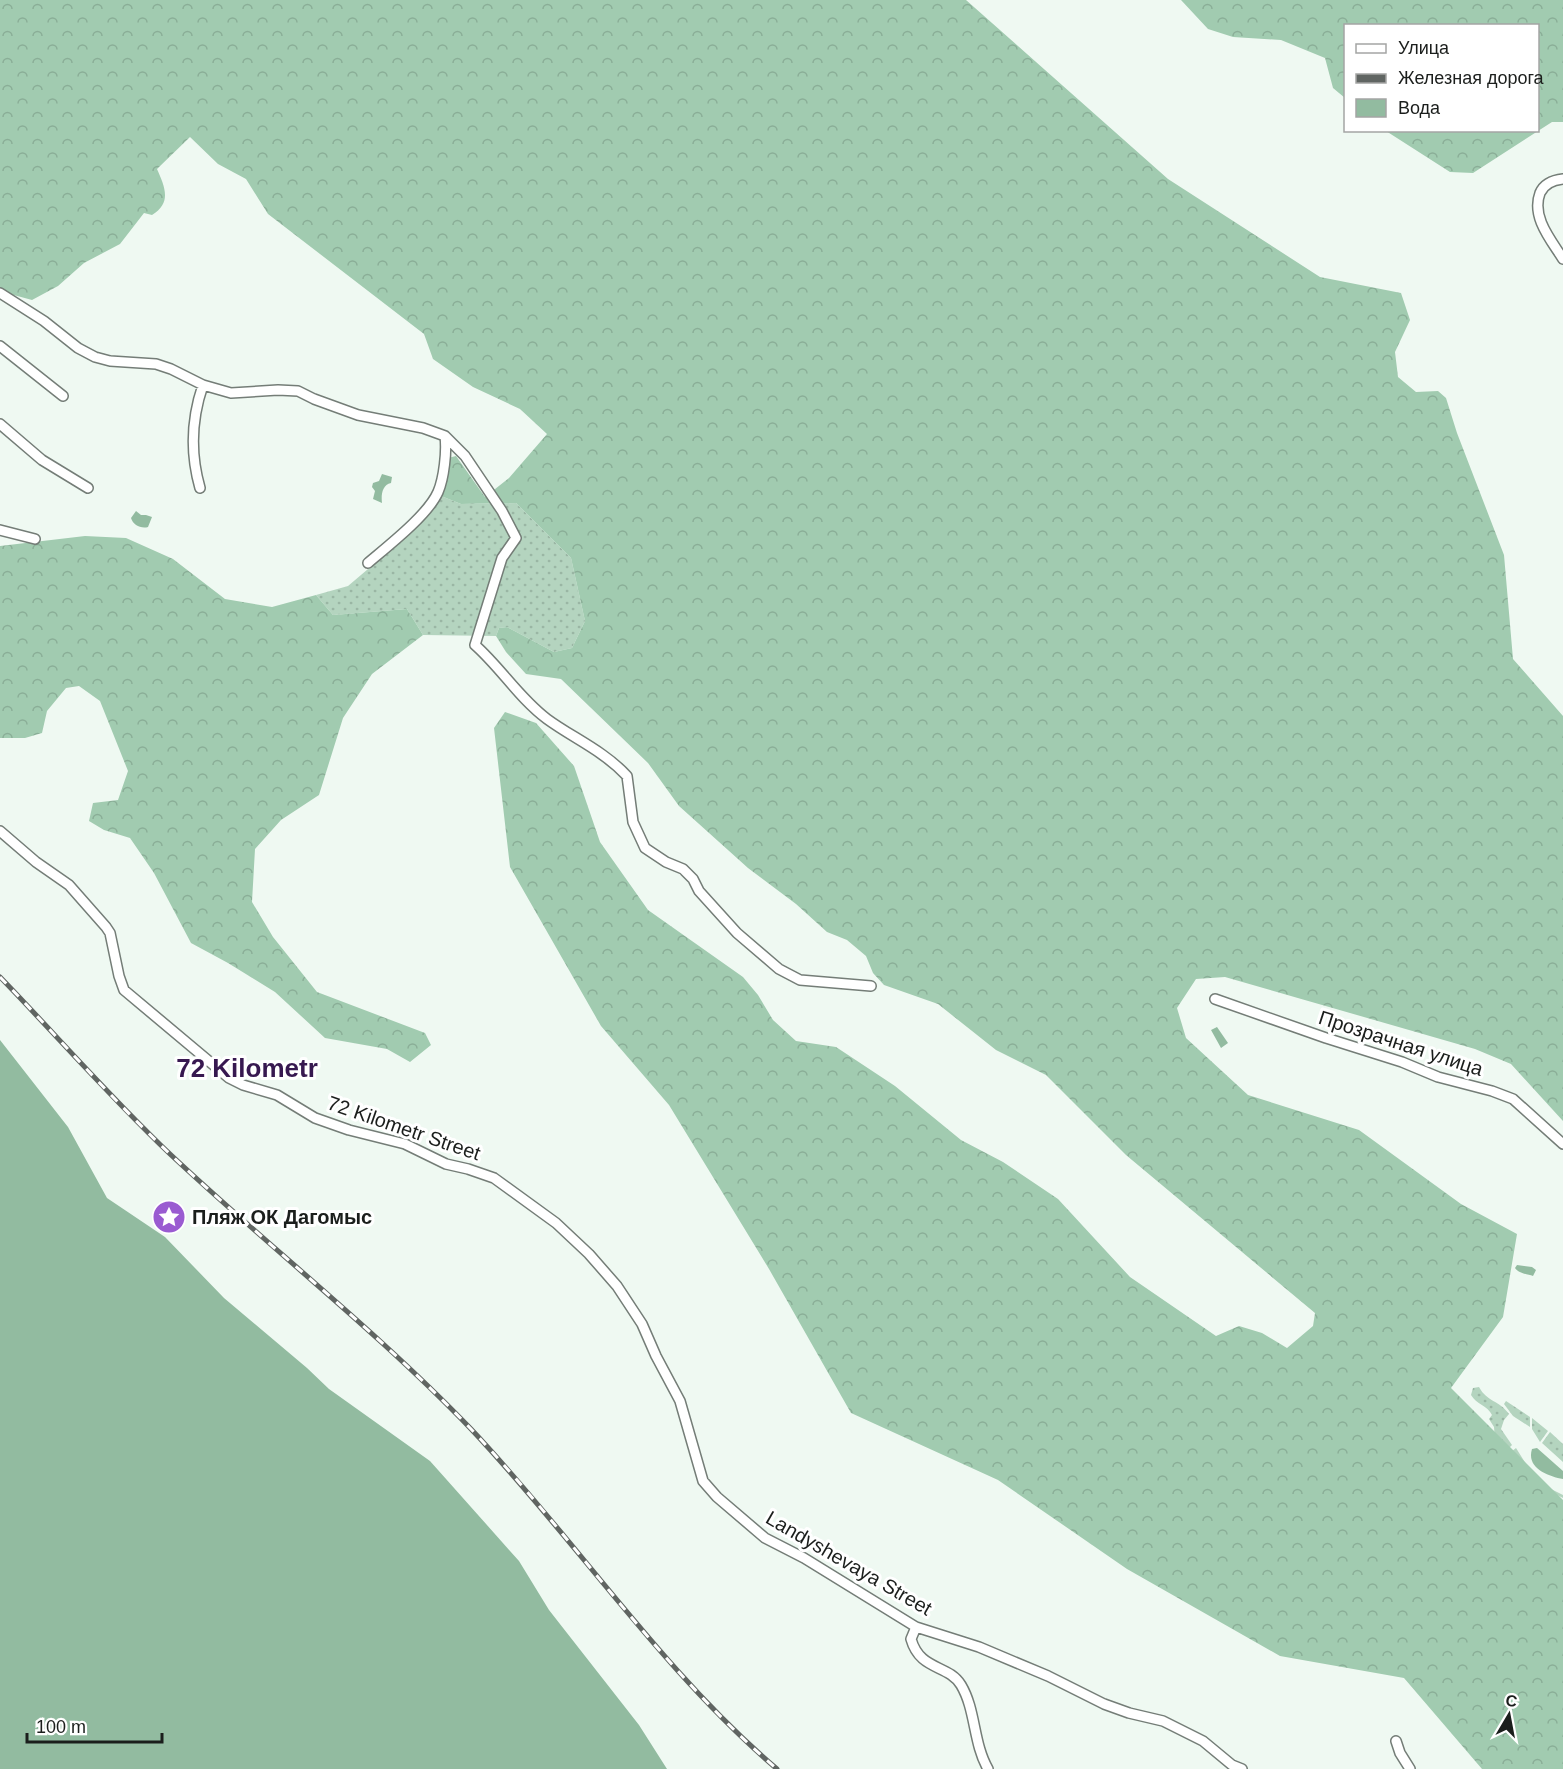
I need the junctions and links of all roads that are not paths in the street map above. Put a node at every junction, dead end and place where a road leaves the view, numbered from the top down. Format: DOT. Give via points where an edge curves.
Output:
graph roads {
  1 [pos="1563,179"];
  2 [pos="1563,259"];
  3 [pos="0,293"];
  4 [pos="0,346"];
  5 [pos="203,385"];
  6 [pos="63,396"];
  7 [pos="0,424"];
  8 [pos="446,436"];
  9 [pos="88,488"];
  10 [pos="200,488"];
  11 [pos="0,530"];
  12 [pos="35,539"];
  13 [pos="368,563"];
  14 [pos="0,831"];
  15 [pos="872,986"];
  16 [pos="1215,999"];
  17 [pos="1563,1144"];
  18 [pos="656,1356"];
  19 [pos="916,1627"];
  20 [pos="1396,1741"];
  21 [pos="988,1769"];
  22 [pos="1242,1769"];
  23 [pos="1410,1769"];
  1 -- 2 [label="street" via="1543,188 1539,215"];
  3 -- 5 [label="street" via="95,357 156,364"];
  4 -- 6 [label="street"];
  5 -- 8 [label="street" via="231,393 298,391 358,415"];
  5 -- 10 [label="street" via="195,410 193,464"];
  7 -- 9 [label="street" via="42,460"];
  8 -- 13 [label="street" via="438,492 425,511"];
  8 -- 15 [label="street" via="465,456 516,538 502,558 475,645 547,719 602,754 627,776 633,822 645,848 693,879 737,933 779,969 800,980"];
  11 -- 12 [label="street"];
  14 -- 18 [label="street, 72 Kilometr Street" via="69,885 106,927 124,990 229,1078 277,1095 315,1118 405,1144 446,1164 494,1178 589,1254 617,1286 642,1324"];
  16 -- 17 [label="street, Прозрачная улица" via="1438,1077 1513,1099"];
  18 -- 19 [label="street, Landyshevaya Street" via="680,1401 703,1481 717,1497 765,1538"];
  19 -- 21 [label="street" via="911,1639 917,1655 960,1683 980,1756"];
  19 -- 22 [label="street, Landyshevaya Street" via="999,1655 1104,1704 1163,1721 1203,1741"];
  20 -- 23 [label="street"];
}
